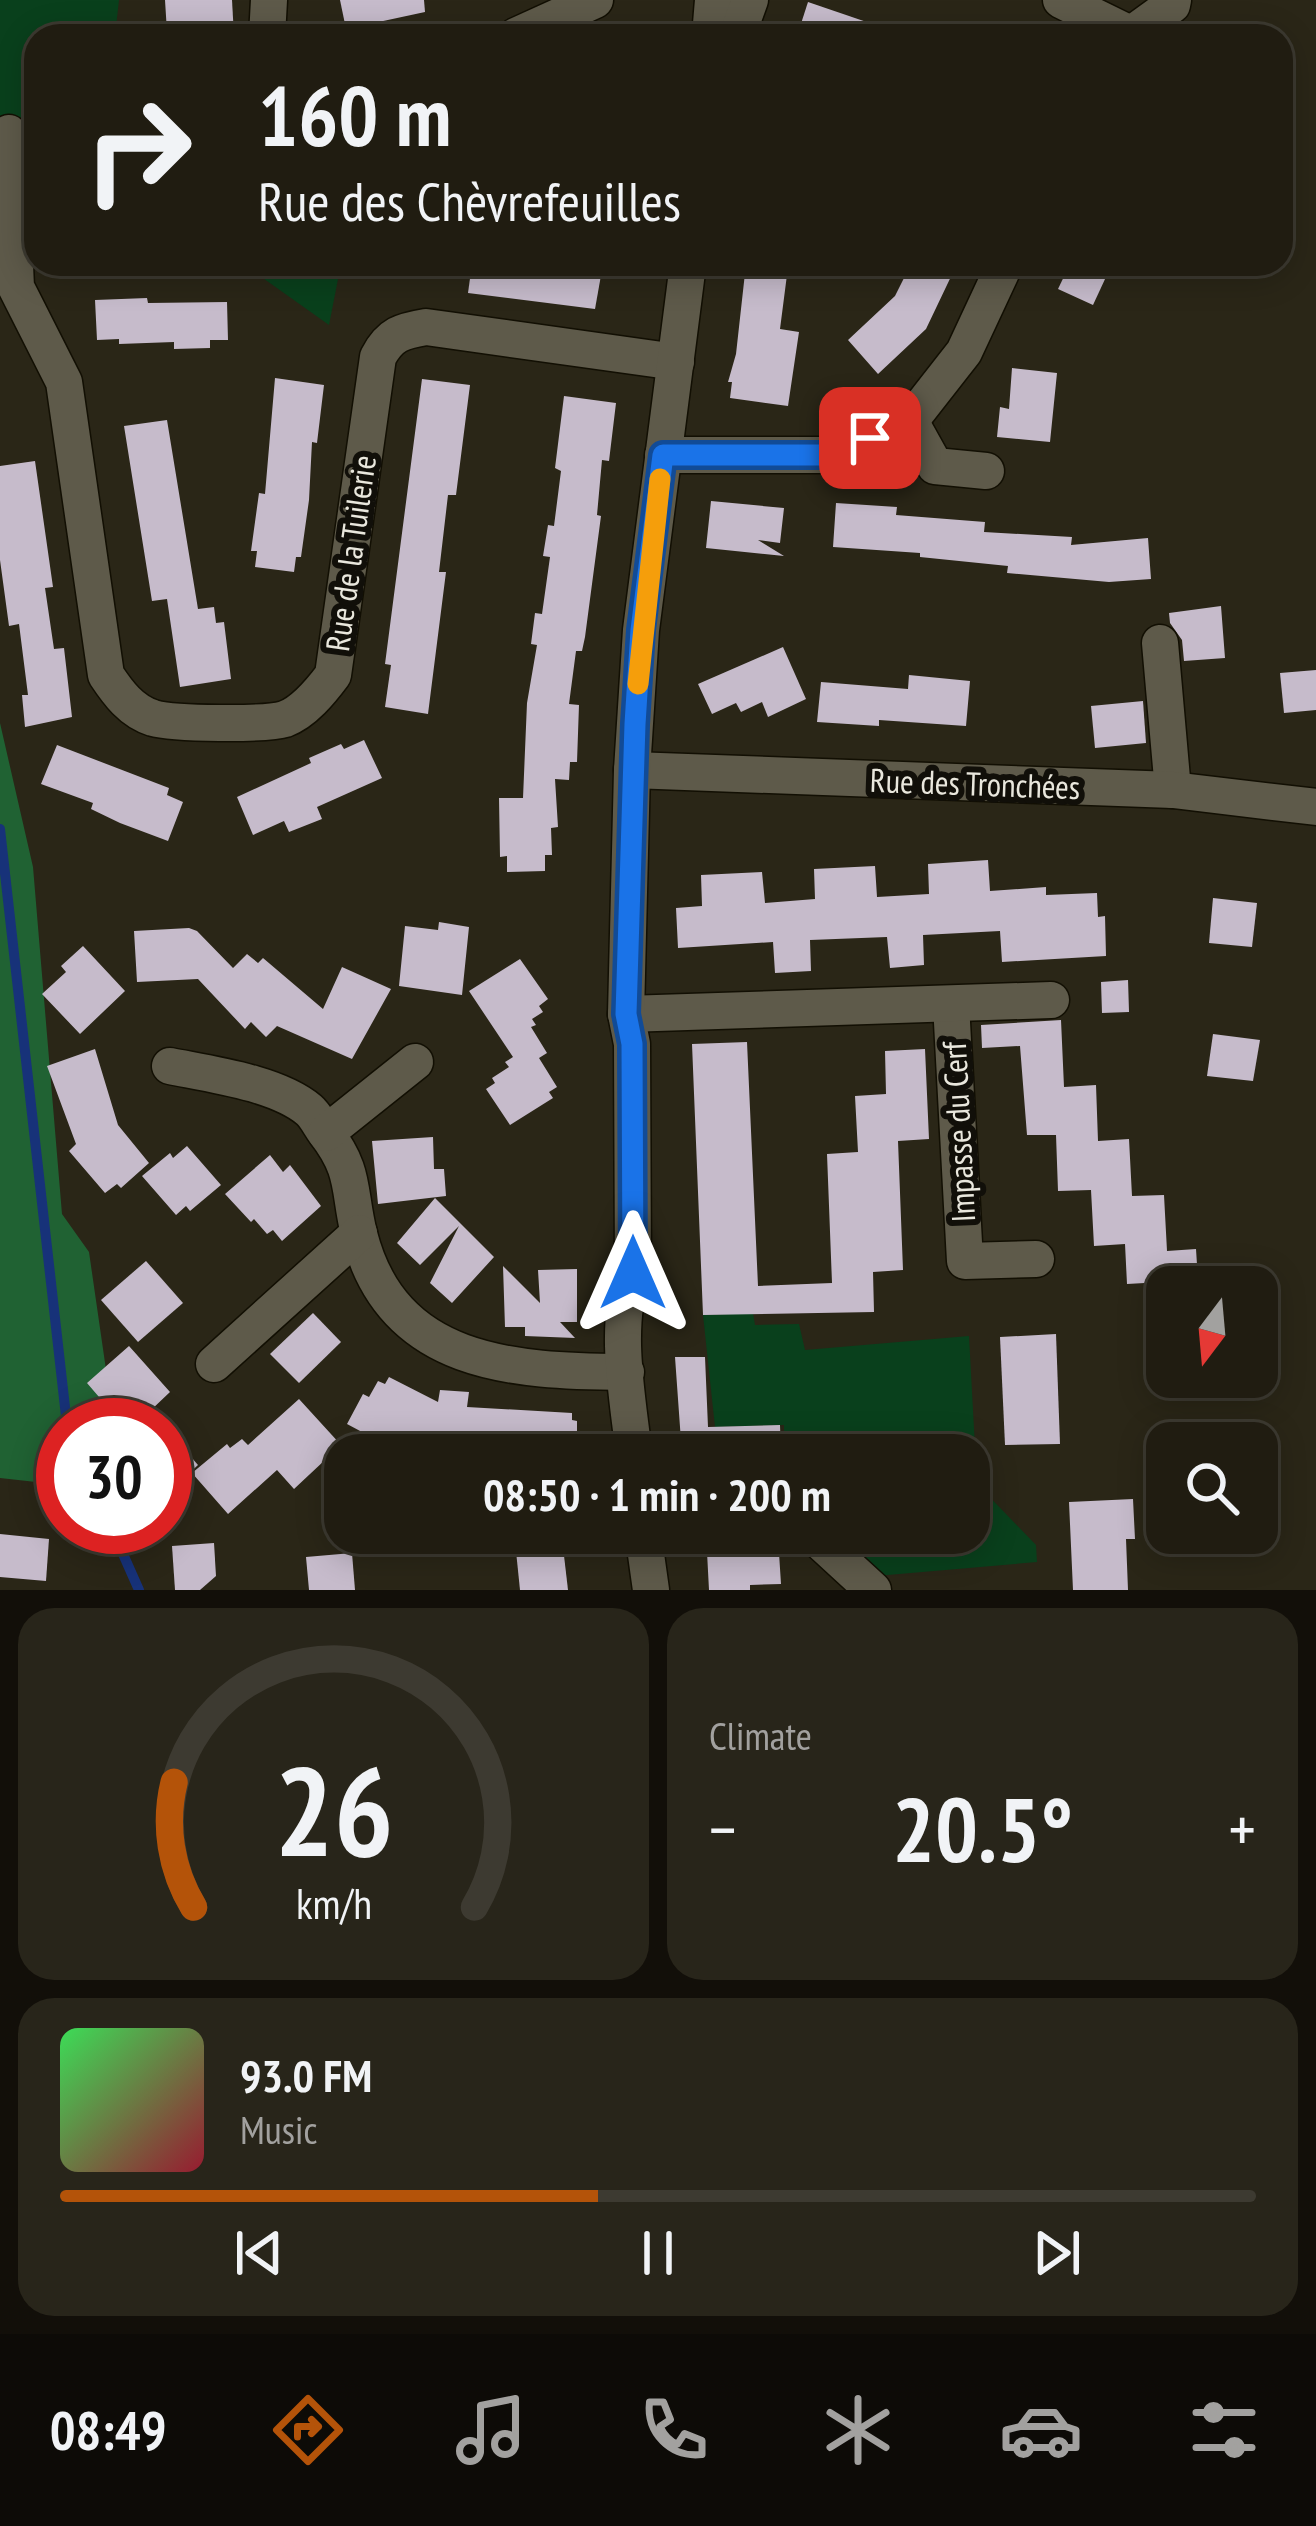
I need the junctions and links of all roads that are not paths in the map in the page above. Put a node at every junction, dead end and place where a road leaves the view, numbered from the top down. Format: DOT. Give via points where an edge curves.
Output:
graph roads {
  1 [pos="595,0"];
  2 [pos="1060,0"];
  3 [pos="542,24"];
  4 [pos="1108,24"];
  5 [pos="15,133"];
  6 [pos="687,276"];
  7 [pos="999,276"];
  8 [pos="676,362"];
  9 [pos="910,421"];
  10 [pos="663,455"];
  11 [pos="986,471"];
  12 [pos="1160,643"];
  13 [pos="632,770"];
  14 [pos="1173,790"];
  15 [pos="1316,807"];
  16 [pos="1051,1000"];
  17 [pos="951,1004"];
  18 [pos="626,1014"];
  19 [pos="415,1062"];
  20 [pos="170,1066"];
  21 [pos="326,1133"];
  22 [pos="359,1233"];
  23 [pos="1036,1259"];
  24 [pos="214,1364"];
  25 [pos="626,1372"];
  26 [pos="632,1434"];
  27 [pos="646,1554"];
  28 [pos="834,1554"];
  29 [pos="651,1590"];
  30 [pos="873,1590"];
  1 -- 3 [label="street"];
  2 -- 4 [label="street"];
  5 -- 8 [label="street, Rue de la Tuilerie" via="16,287 64,382 106,675 122,699 153,718 288,718 333,675 379,357 400,332 426,327"];
  6 -- 8 [label="street"];
  7 -- 9 [label="street" via="964,352"];
  8 -- 10 [label="street"];
  9 -- 10 [label="street" via="829,455"];
  9 -- 11 [label="street" via="935,466"];
  10 -- 13 [label="street"];
  12 -- 14 [label="street"];
  13 -- 14 [label="street, Rue des Tronchées"];
  13 -- 18 [label="street"];
  14 -- 15 [label="street, Rue des Tronchées"];
  16 -- 17 [label="street, Impasse du Cerf"];
  17 -- 18 [label="street, Impasse du Cerf"];
  17 -- 23 [label="street, Impasse du Cerf" via="965,1261"];
  18 -- 25 [label="street" via="633,1204"];
  19 -- 21 [label="street"];
  20 -- 21 [label="street" via="248,1082 308,1109"];
  21 -- 22 [label="street" via="350,1172"];
  22 -- 24 [label="street"];
  22 -- 25 [label="street" via="391,1301 439,1343 526,1369"];
  25 -- 26 [label="street"];
  27 -- 29 [label="street"];
  28 -- 30 [label="street"];
}
